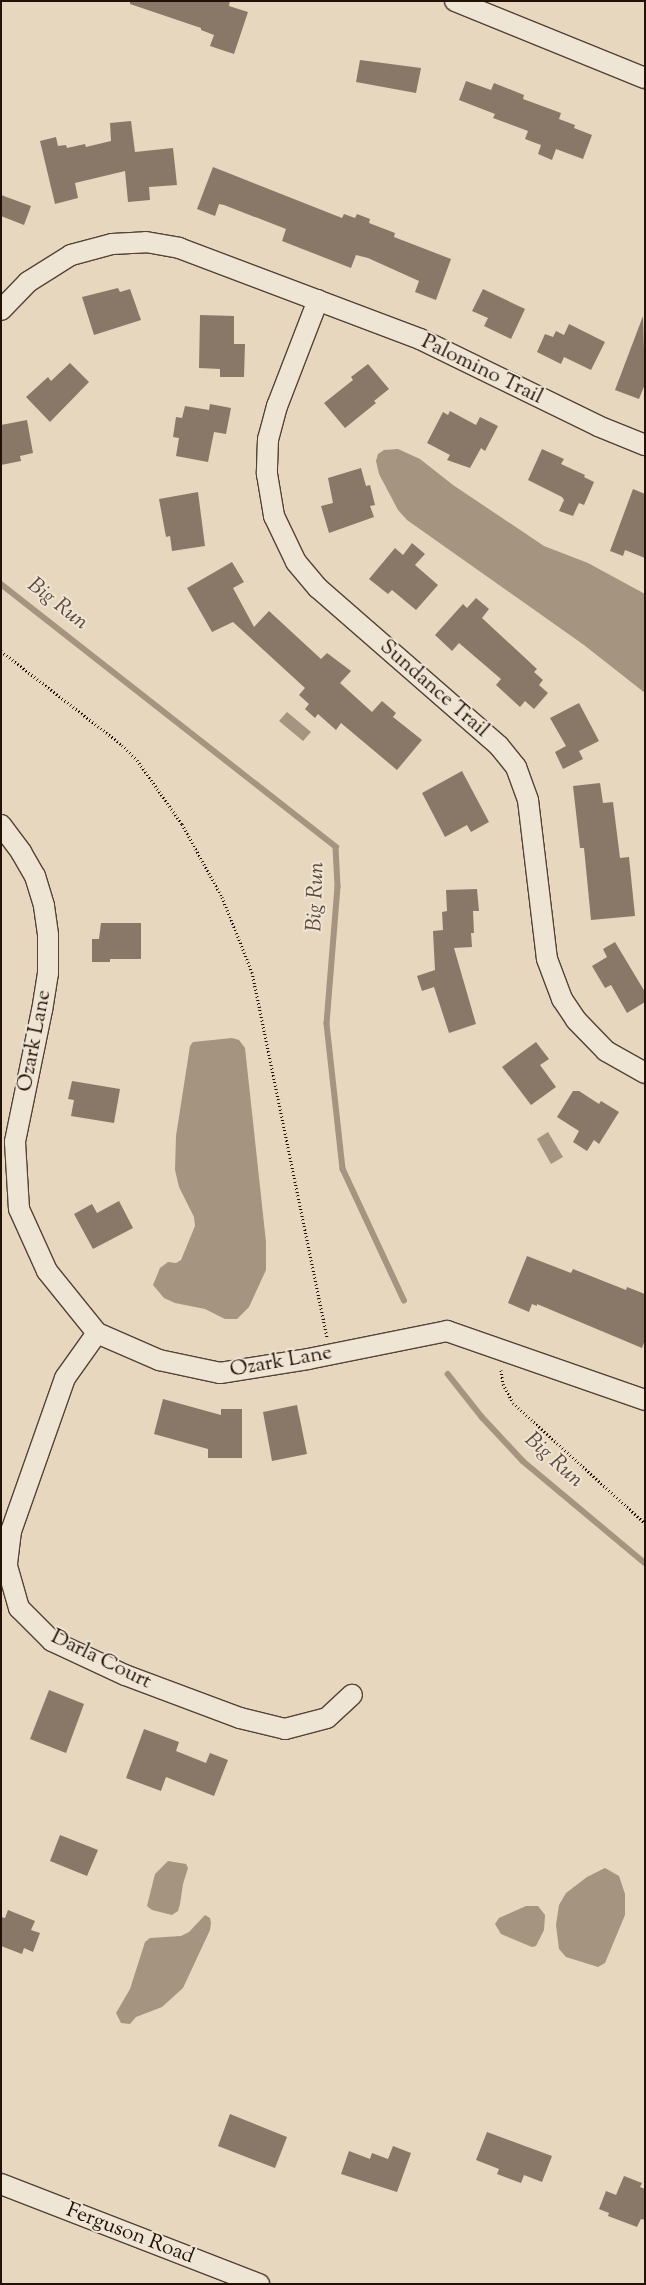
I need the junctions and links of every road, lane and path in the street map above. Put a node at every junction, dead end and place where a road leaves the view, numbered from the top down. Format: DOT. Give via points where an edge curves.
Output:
graph roads {
  1 [pos="455,1"];
  2 [pos="645,78"];
  3 [pos="318,300"];
  4 [pos="1,310"];
  5 [pos="645,445"];
  6 [pos="1,651"];
  7 [pos="1,826"];
  8 [pos="645,1074"];
  9 [pos="8,1151"];
  10 [pos="97,1333"];
  11 [pos="501,1350"];
  12 [pos="330,1354"];
  13 [pos="645,1400"];
  14 [pos="645,1523"];
  15 [pos="352,1695"];
  16 [pos="1,2184"];
  17 [pos="259,2284"];
  1 -- 2 [label="street"];
  3 -- 4 [label="street, Palomino Trail" via="179,248 146,242 112,244 71,255 28,282"];
  3 -- 5 [label="street, Palomino Trail" via="420,339 598,426"];
  3 -- 8 [label="street, Sundance Trail" via="277,406 268,439 267,474 274,516 296,562 318,588 499,746 516,768 528,800 547,959 562,999 576,1020 606,1051"];
  6 -- 12 [label="path" via="137,760 182,824 222,897 252,972"];
  7 -- 9 [label="street, Ozark Lane" via="22,852 35,876 48,935 48,973 15,1142"];
  9 -- 10 [label="street, Ozark Lane" via="19,1208 47,1270"];
  10 -- 12 [label="street, Ozark Lane" via="159,1360 220,1373"];
  10 -- 15 [label="street, Darla Court" via="65,1378 11,1531 7,1566 18,1608 52,1641 125,1675 249,1720 285,1729 327,1718"];
  11 -- 12 [label="street, Ozark Lane" via="447,1331"];
  11 -- 13 [label="street, Ozark Lane"];
  11 -- 14 [label="path" via="503,1384 513,1403"];
  16 -- 17 [label="street, Ferguson Road"];
}
